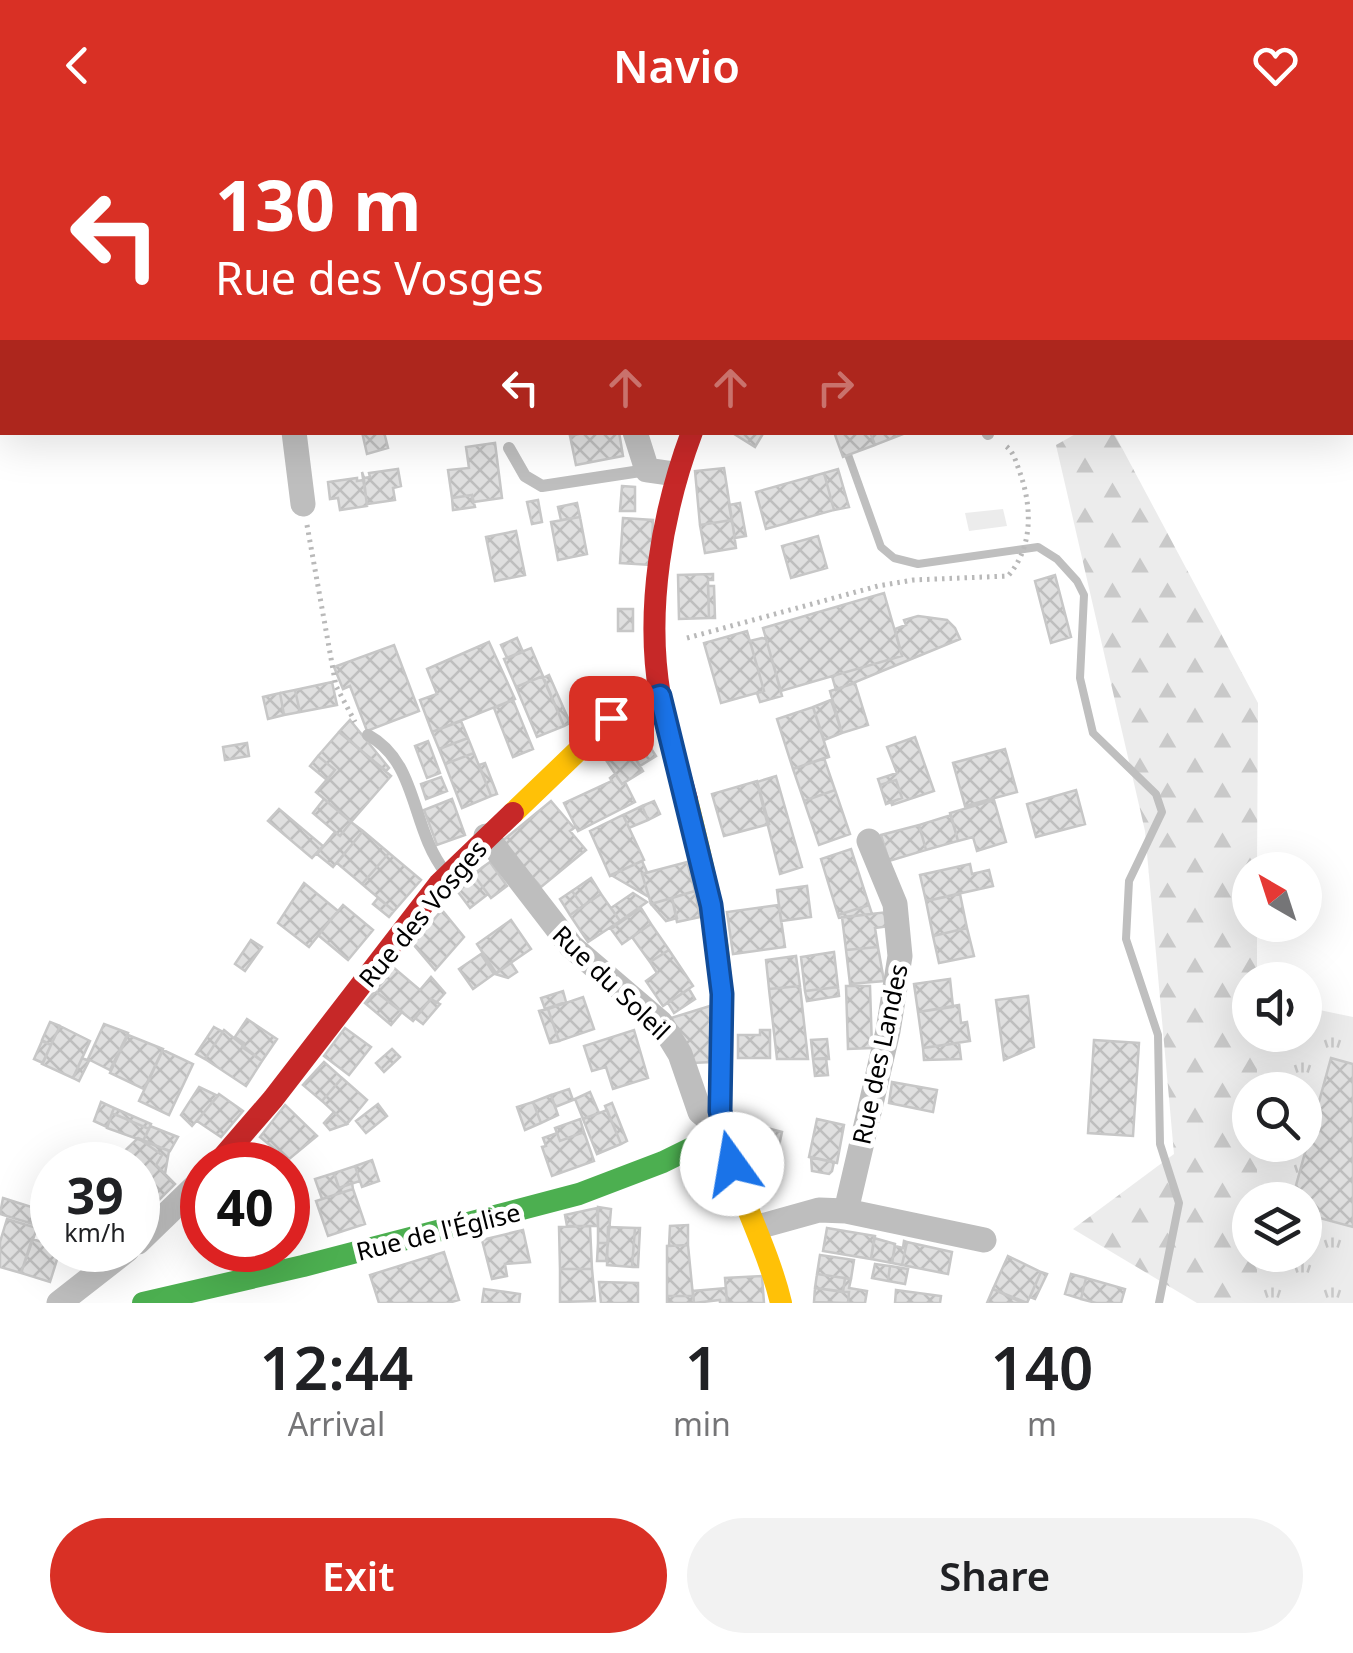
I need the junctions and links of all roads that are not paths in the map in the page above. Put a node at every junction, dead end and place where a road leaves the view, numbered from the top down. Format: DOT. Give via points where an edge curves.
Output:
graph roads {
  1 [pos="294,435"];
  2 [pos="636,435"];
  3 [pos="691,435"];
  4 [pos="508,448"];
  5 [pos="647,470"];
  6 [pos="674,474"];
  7 [pos="304,504"];
  8 [pos="660,696"];
  9 [pos="368,734"];
  10 [pos="486,836"];
  11 [pos="869,842"];
  12 [pos="448,875"];
  13 [pos="724,1132"];
  14 [pos="236,1142"];
  15 [pos="180,1201"];
  16 [pos="846,1211"];
  17 [pos="160,1221"];
  18 [pos="758,1226"];
  19 [pos="984,1240"];
  20 [pos="103,1272"];
  21 [pos="72,1300"];
  22 [pos="142,1303"];
  23 [pos="780,1303"];
  1 -- 7 [label="street"];
  2 -- 5 [label="street"];
  3 -- 6 [label="street"];
  4 -- 5 [label="lane" via="525,476 542,486"];
  5 -- 6 [label="street"];
  6 -- 8 [label="street" via="662,561"];
  8 -- 10 [label="street, Rue des Vosges" via="611,718"];
  8 -- 13 [label="street" via="714,920"];
  9 -- 12 [label="lane" via="399,763 431,855"];
  10 -- 12 [label="street, Rue des Vosges"];
  10 -- 13 [label="street, Rue du Soleil" via="571,946 661,1022 700,1112"];
  11 -- 16 [label="street, Rue des Landes" via="894,904 900,956"];
  12 -- 14 [label="street, Rue des Vosges"];
  13 -- 18 [label="street"];
  13 -- 22 [label="street, Rue de l'Église" via="579,1194"];
  15 -- 17 [label="street"];
  16 -- 18 [label="street" via="819,1210"];
  16 -- 19 [label="street"];
  18 -- 23 [label="street"];
  20 -- 21 [label="street"];
}
